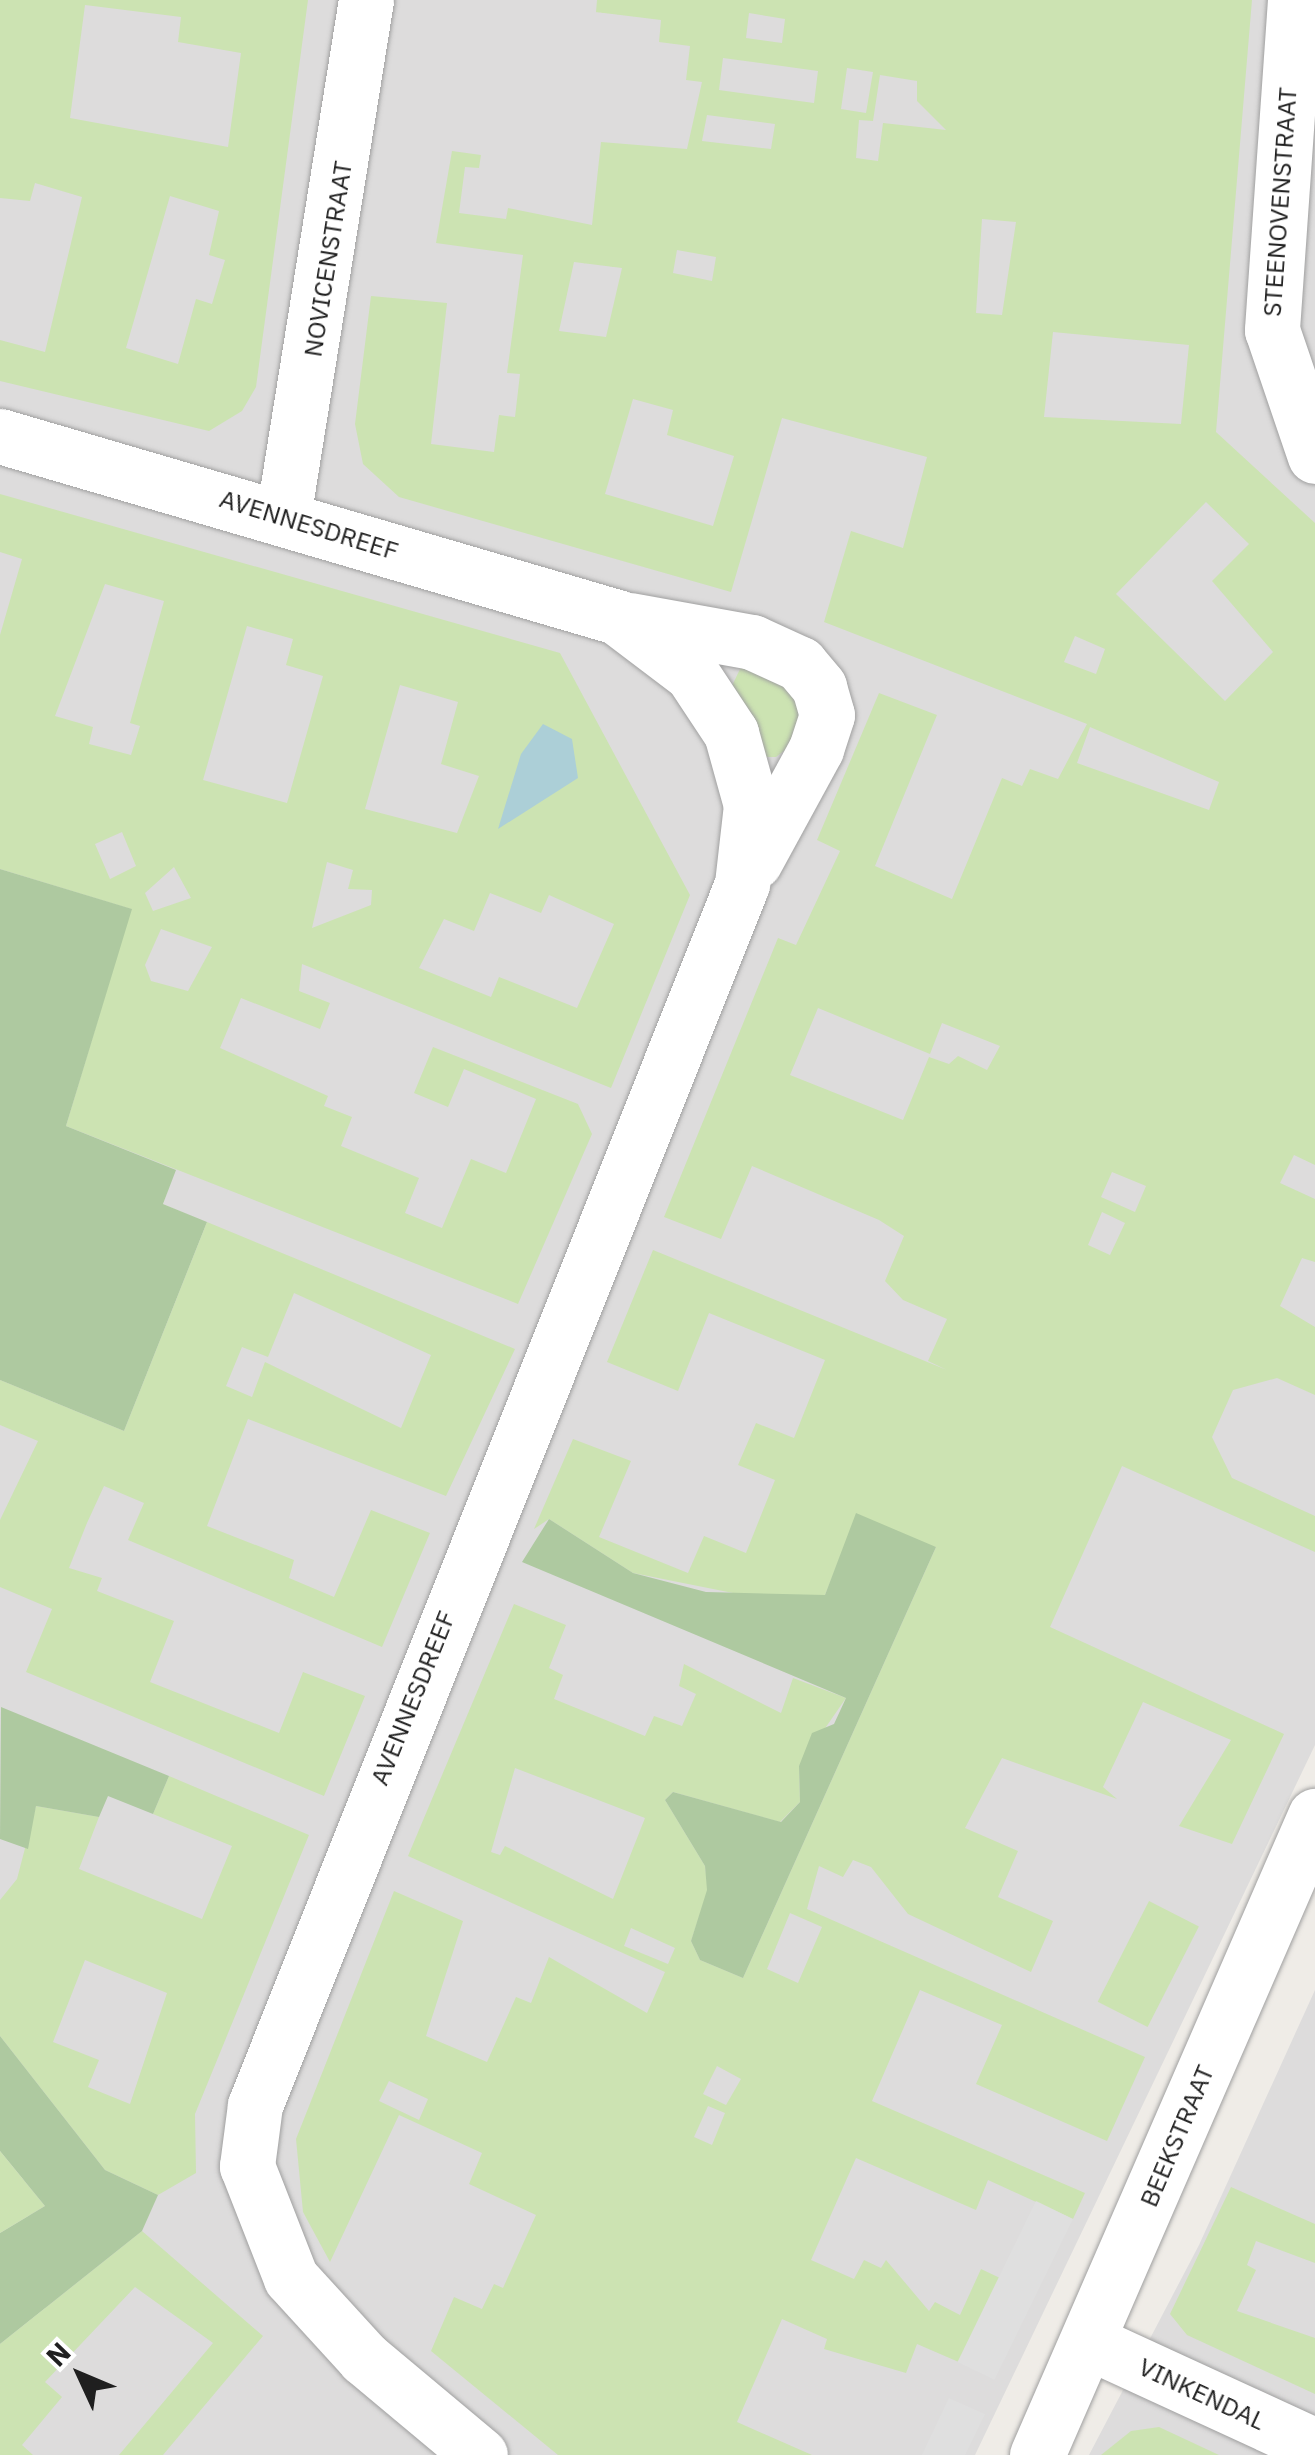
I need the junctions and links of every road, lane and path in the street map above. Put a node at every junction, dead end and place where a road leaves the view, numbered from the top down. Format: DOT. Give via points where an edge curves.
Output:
graph roads {
  1 [pos="366,0"];
  2 [pos="1295,0"];
  3 [pos="0,436"];
  4 [pos="1315,456"];
  5 [pos="282,516"];
  6 [pos="617,617"];
  7 [pos="742,884"];
  8 [pos="1315,1816"];
  9 [pos="1089,2342"];
  10 [pos="1315,2446"];
  11 [pos="480,2455"];
  12 [pos="1037,2455"];
  1 -- 5 [label="street, NOVICENSTRAAT" via="328,281"];
  2 -- 4 [label="street, STEENOVENSTRAAT" via="1272,330"];
  3 -- 5 [label="street, AVENNESDREEF"];
  5 -- 6 [label="street, AVENNESDREEF"];
  6 -- 7 [label="street, AVENNESDREEF" via="692,674 731,732 751,804"];
  6 -- 7 [label="street, AVENNESDREEF" via="752,642 800,664 819,686 827,714 816,749"];
  7 -- 11 [label="street, AVENNESDREEF" via="254,2105 247,2166 290,2278 364,2358"];
  8 -- 9 [label="street, BEEKSTRAAT"];
  9 -- 10 [label="street, VINKENDAL"];
  9 -- 12 [label="street, BEEKSTRAAT"];
}
